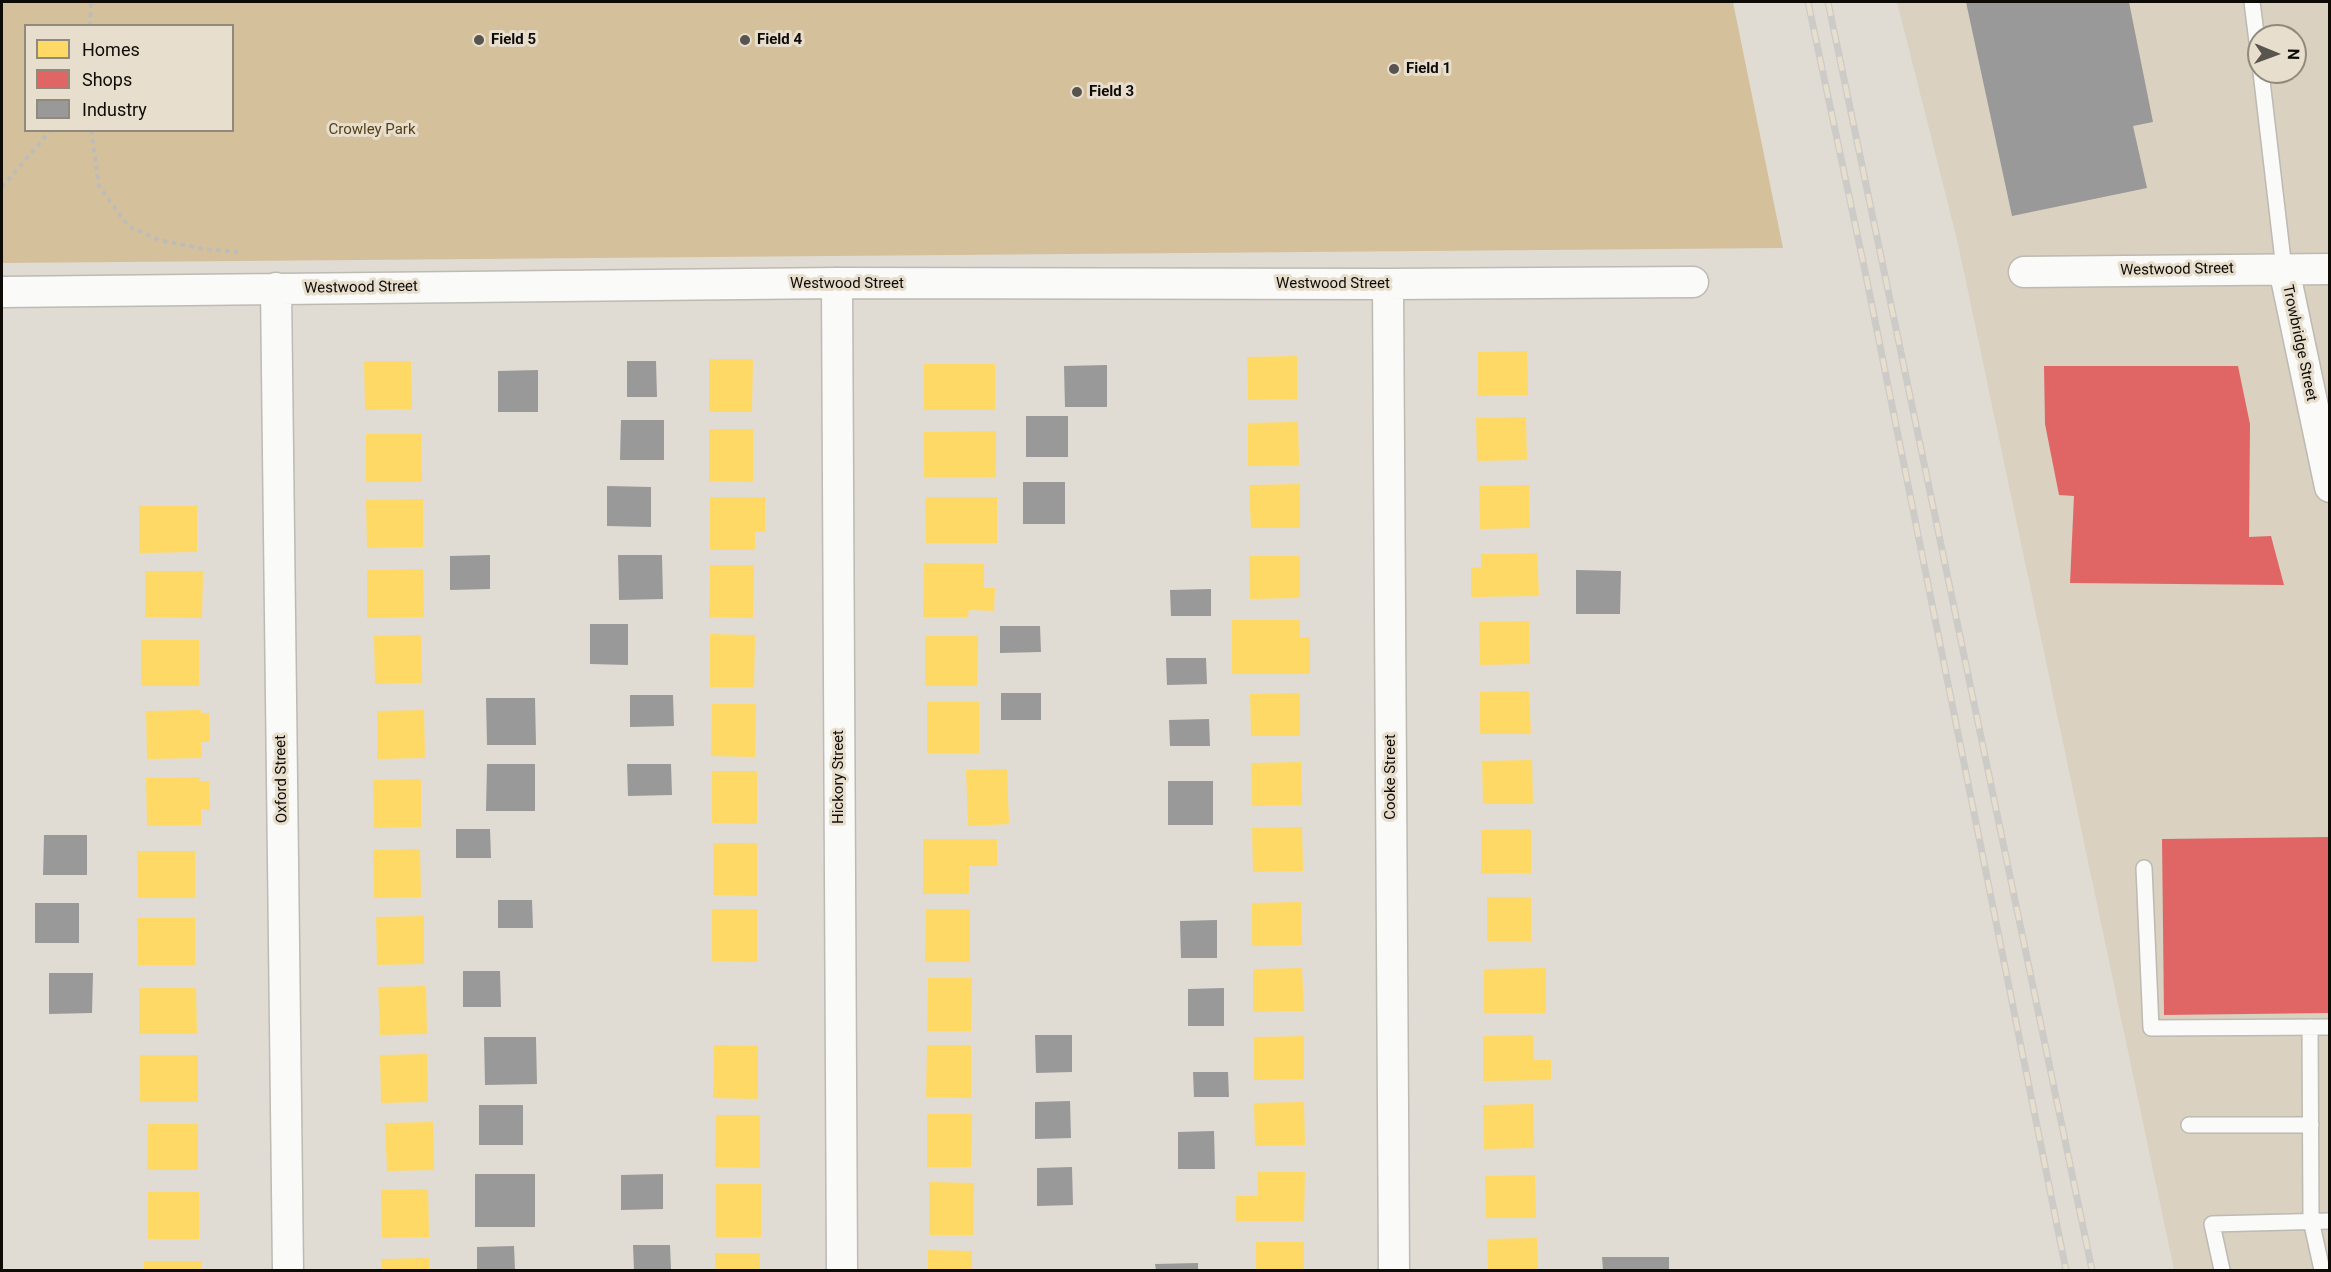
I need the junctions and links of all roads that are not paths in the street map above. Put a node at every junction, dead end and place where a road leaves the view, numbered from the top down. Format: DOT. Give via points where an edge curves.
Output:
graph roads {
  1 [pos="2252,2"];
  2 [pos="2255,24"];
  3 [pos="2262,84"];
  4 [pos="2284,269"];
  5 [pos="2330,269"];
  6 [pos="2024,272"];
  7 [pos="1694,282"];
  8 [pos="837,283"];
  9 [pos="1388,284"];
  10 [pos="276,288"];
  11 [pos="2,292"];
  12 [pos="2330,487"];
  13 [pos="2144,868"];
  14 [pos="2330,1027"];
  15 [pos="2310,1028"];
  16 [pos="2190,1125"];
  17 [pos="2311,1125"];
  18 [pos="2312,1220"];
  19 [pos="2330,1221"];
  20 [pos="288,1270"];
  21 [pos="842,1270"];
  22 [pos="1394,1270"];
  23 [pos="2222,1270"];
  24 [pos="2322,1270"];
  1 -- 2 [label="lane"];
  3 -- 4 [label="lane"];
  4 -- 5 [label="street, Westwood Street"];
  4 -- 6 [label="street, Westwood Street"];
  4 -- 12 [label="street, Trowbridge Street"];
  7 -- 9 [label="street, Westwood Street"];
  8 -- 9 [label="street, Westwood Street"];
  8 -- 10 [label="street, Westwood Street"];
  8 -- 21 [label="street, Hickory Street"];
  9 -- 22 [label="street, Cooke Street"];
  10 -- 11 [label="street, Westwood Street"];
  10 -- 20 [label="street, Oxford Street"];
  13 -- 15 [label="lane" via="2151,1028"];
  14 -- 15 [label="lane"];
  15 -- 17 [label="lane"];
  16 -- 17 [label="lane"];
  17 -- 18 [label="lane"];
  18 -- 19 [label="lane"];
  18 -- 23 [label="lane" via="2212,1224"];
  18 -- 24 [label="lane"];
}
